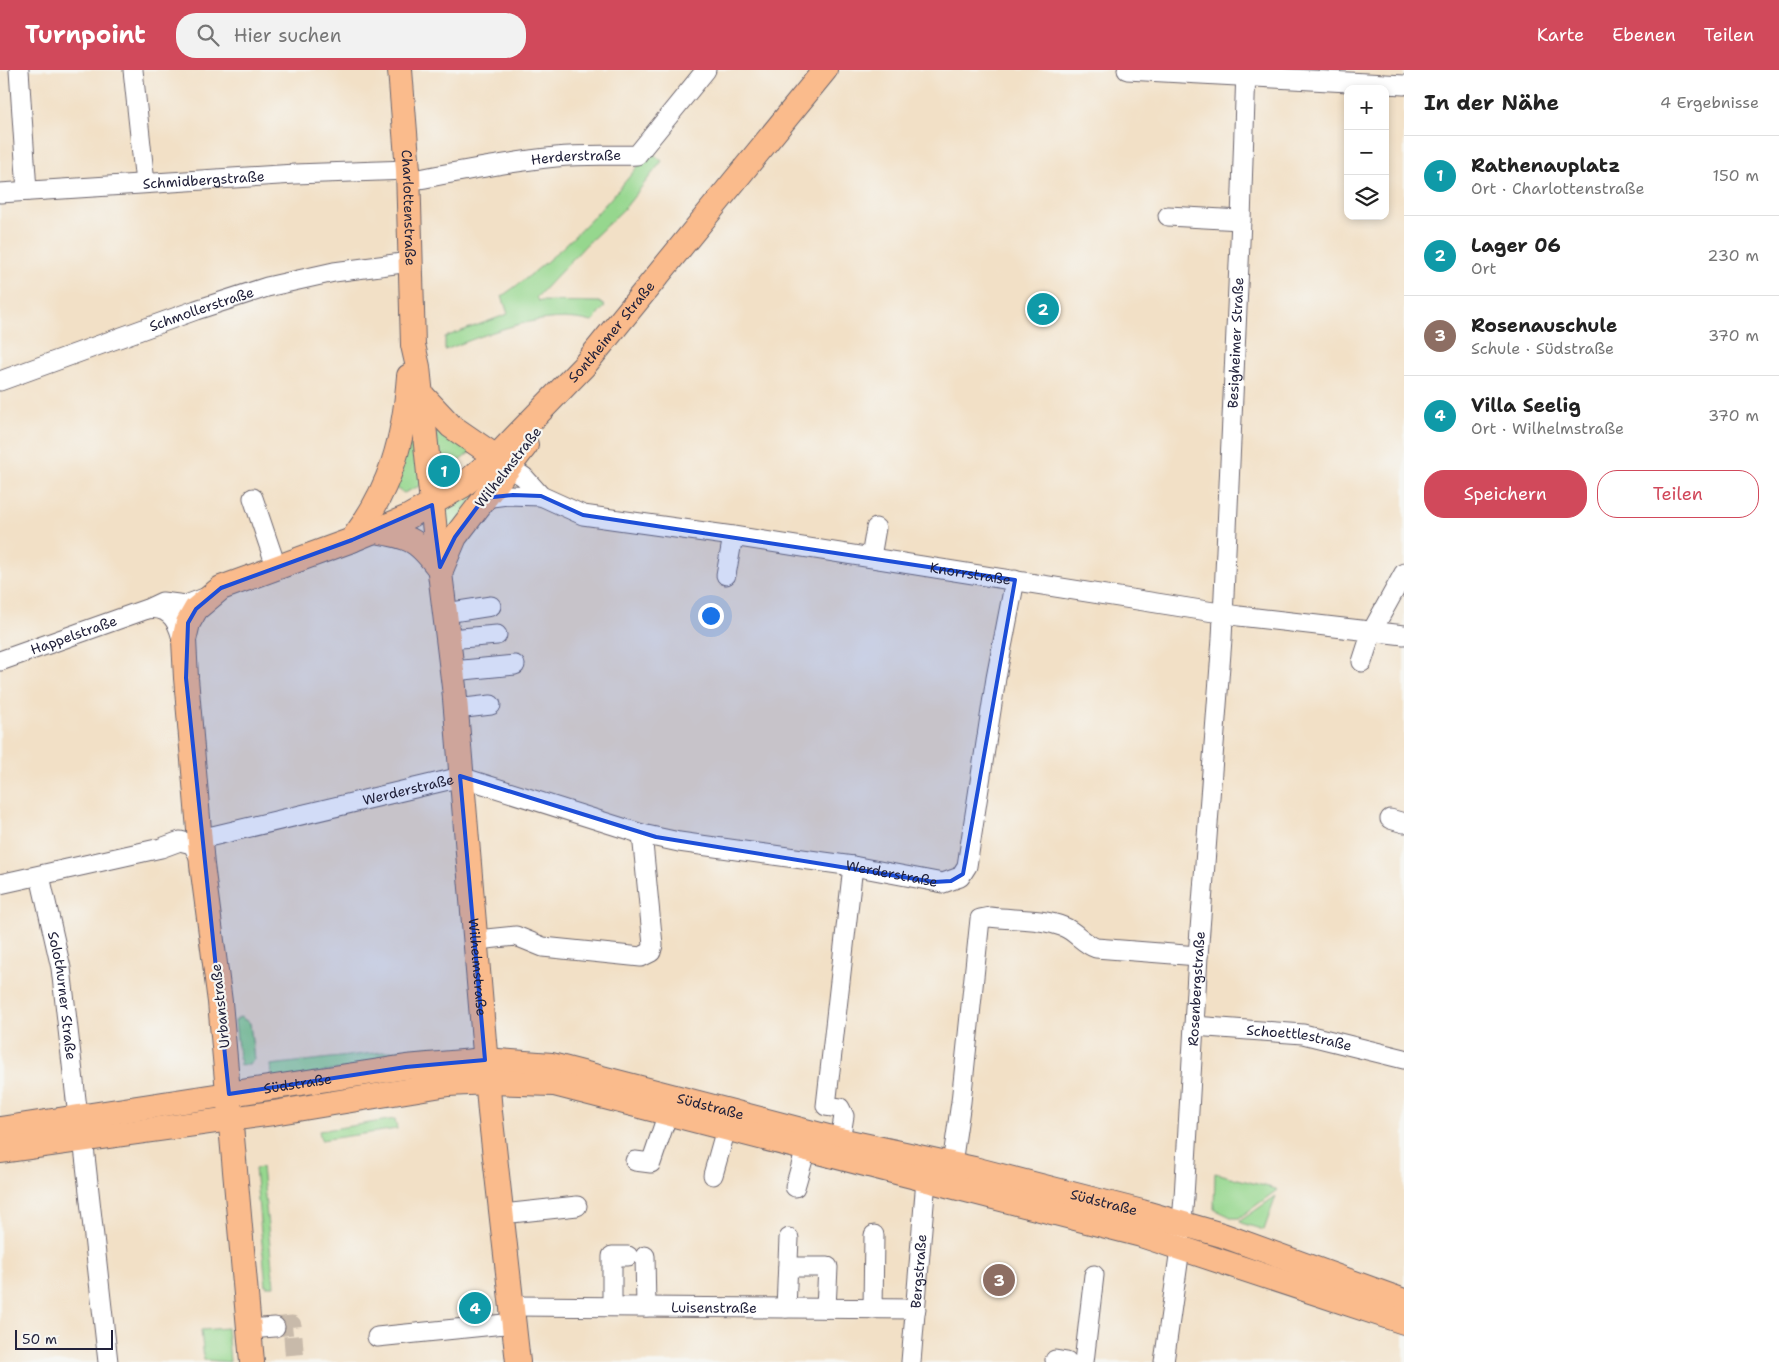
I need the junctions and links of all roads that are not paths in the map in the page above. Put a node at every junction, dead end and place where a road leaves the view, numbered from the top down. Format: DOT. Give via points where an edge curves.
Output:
graph roads {
  1 [pos="19,70"];
  2 [pos="134,70"];
  3 [pos="400,70"];
  4 [pos="706,70"];
  5 [pos="825,70"];
  6 [pos="1127,70"];
  7 [pos="1246,73"];
  8 [pos="1366,77"];
  9 [pos="1404,85"];
  10 [pos="408,175"];
  11 [pos="145,183"];
  12 [pos="27,191"];
  13 [pos="0,193"];
  14 [pos="1168,216"];
  15 [pos="1241,220"];
  16 [pos="410,262"];
  17 [pos="413,345"];
  18 [pos="0,381"];
  19 [pos="421,394"];
  20 [pos="502,462"];
  21 [pos="541,496"];
  22 [pos="253,498"];
  23 [pos="484,498"];
  24 [pos="432,505"];
  25 [pos="876,528"];
  26 [pos="374,531"];
  27 [pos="733,536"];
  28 [pos="352,540"];
  29 [pos="872,557"];
  30 [pos="276,566"];
  31 [pos="441,571"];
  32 [pos="1404,573"];
  33 [pos="726,575"];
  34 [pos="1015,580"];
  35 [pos="208,597"];
  36 [pos="491,606"];
  37 [pos="147,609"];
  38 [pos="446,613"];
  39 [pos="1223,614"];
  40 [pos="1372,631"];
  41 [pos="497,635"];
  42 [pos="1404,635"];
  43 [pos="449,639"];
  44 [pos="184,650"];
  45 [pos="0,661"];
  46 [pos="1362,662"];
  47 [pos="515,665"];
  48 [pos="454,689"];
  49 [pos="490,705"];
  50 [pos="461,777"];
  51 [pos="642,834"];
  52 [pos="197,847"];
  53 [pos="853,866"];
  54 [pos="40,876"];
  55 [pos="0,884"];
  56 [pos="477,940"];
  57 [pos="1198,956"];
  58 [pos="1194,1026"];
  59 [pos="1404,1059"];
  60 [pos="487,1071"];
  61 [pos="228,1094"];
  62 [pos="668,1113"];
  63 [pos="230,1118"];
  64 [pos="80,1121"];
  65 [pos="0,1129"];
  66 [pos="726,1129"];
  67 [pos="840,1140"];
  68 [pos="806,1149"];
  69 [pos="0,1150"];
  70 [pos="635,1161"];
  71 [pos="952,1164"];
  72 [pos="713,1175"];
  73 [pos="926,1180"];
  74 [pos="795,1187"];
  75 [pos="544,1205"];
  76 [pos="577,1206"];
  77 [pos="501,1212"];
  78 [pos="874,1235"];
  79 [pos="1181,1235"];
  80 [pos="789,1238"];
  81 [pos="788,1268"];
  82 [pos="1094,1275"];
  83 [pos="1404,1301"];
  84 [pos="612,1306"];
  85 [pos="646,1306"];
  86 [pos="786,1308"];
  87 [pos="826,1308"];
  88 [pos="872,1309"];
  89 [pos="916,1309"];
  90 [pos="513,1314"];
  91 [pos="1404,1322"];
  92 [pos="275,1327"];
  93 [pos="249,1329"];
  94 [pos="377,1337"];
  95 [pos="108,1362"];
  96 [pos="252,1362"];
  97 [pos="518,1362"];
  98 [pos="911,1362"];
  99 [pos="1084,1362"];
  100 [pos="1164,1362"];
  1 -- 12 [label="street"];
  2 -- 11 [label="street"];
  3 -- 10 [label="main road, Charlottenstraße"];
  4 -- 10 [label="street, Herderstraße" via="637,155 557,157 498,164 448,175"];
  5 -- 20 [label="main road, Sontheimer Straße"];
  6 -- 7 [label="street"];
  7 -- 8 [label="street"];
  7 -- 15 [label="street, Besigheimer Straße"];
  8 -- 9 [label="street"];
  10 -- 11 [label="street, Schmidbergstraße" via="295,174"];
  10 -- 16 [label="main road, Charlottenstraße"];
  11 -- 12 [label="street, Schmidbergstraße"];
  12 -- 13 [label="street, Schmidbergstraße"];
  14 -- 15 [label="street"];
  15 -- 39 [label="street, Besigheimer Straße"];
  16 -- 17 [label="main road, Charlottenstraße"];
  16 -- 18 [label="street, Schmollerstraße" via="334,272 250,292"];
  17 -- 19 [label="main road, Charlottenstraße"];
  17 -- 28 [label="main road, Charlottenstraße" via="397,457 375,506"];
  19 -- 20 [label="main road" via="450,426"];
  19 -- 24 [label="main road, Charlottenstraße"];
  20 -- 21 [label="street, Knorrstraße" via="524,477"];
  20 -- 23 [label="main road, Wilhelmstraße"];
  20 -- 24 [label="main road, Sontheimer Straße"];
  21 -- 23 [label="street, Knorrstraße"];
  21 -- 27 [label="street, Knorrstraße" via="583,516"];
  22 -- 30 [label="street"];
  23 -- 31 [label="main road, Wilhelmstraße" via="455,537"];
  24 -- 26 [label="main road, Sontheimer Straße"];
  24 -- 31 [label="main road, Wilhelmstraße"];
  25 -- 29 [label="street"];
  26 -- 28 [label="main road, Sontheimer Straße"];
  26 -- 31 [label="main road" via="411,539"];
  27 -- 29 [label="street, Knorrstraße"];
  27 -- 33 [label="street"];
  28 -- 30 [label="main road, Happelstraße"];
  29 -- 34 [label="street, Knorrstraße"];
  30 -- 35 [label="main road, Happelstraße" via="228,584"];
  31 -- 38 [label="main road, Wilhelmstraße"];
  32 -- 40 [label="street"];
  34 -- 39 [label="street, Knorrstraße"];
  34 -- 53 [label="street, Werderstraße" via="996,678 969,856 963,874 956,880 943,883"];
  35 -- 37 [label="street, Happelstraße" via="191,604 162,602"];
  35 -- 44 [label="main road, Happelstraße" via="196,608 188,623"];
  36 -- 38 [label="street"];
  37 -- 44 [label="street" via="161,609 171,615 179,629"];
  37 -- 45 [label="street, Happelstraße"];
  38 -- 43 [label="main road, Wilhelmstraße"];
  39 -- 40 [label="street, Knorrstraße"];
  39 -- 57 [label="street, Rosenbergstraße"];
  40 -- 42 [label="street, Knorrstraße"];
  40 -- 46 [label="street"];
  41 -- 43 [label="street"];
  43 -- 48 [label="main road, Wilhelmstraße"];
  44 -- 52 [label="main road, Urbanstraße"];
  47 -- 48 [label="street"];
  48 -- 49 [label="street"];
  48 -- 50 [label="main road, Wilhelmstraße"];
  50 -- 51 [label="street, Werderstraße"];
  50 -- 52 [label="street, Werderstraße"];
  50 -- 56 [label="main road, Wilhelmstraße"];
  51 -- 53 [label="street, Werderstraße" via="757,854"];
  51 -- 56 [label="street" via="652,945 650,954 640,957 555,949 516,936"];
  52 -- 54 [label="street, Werderstraße" via="177,841 148,851"];
  52 -- 61 [label="main road, Urbanstraße" via="220,1002"];
  53 -- 67 [label="street" via="826,1106 840,1108 844,1116"];
  54 -- 55 [label="street, Werderstraße"];
  54 -- 64 [label="street, Solothurner Straße" via="61,968"];
  56 -- 60 [label="main road, Wilhelmstraße"];
  57 -- 58 [label="street, Rosenbergstraße"];
  57 -- 71 [label="street" via="1096,948 1061,925 980,919"];
  58 -- 59 [label="street, Schoettlestraße" via="1303,1034"];
  58 -- 79 [label="street, Rosenbergstraße"];
  60 -- 61 [label="main road, Südstraße" via="406,1067"];
  60 -- 62 [label="main road, Südstraße"];
  60 -- 63 [label="main road, Südstraße" via="448,1084"];
  60 -- 67 [label="main road, Südstraße" via="552,1065"];
  60 -- 77 [label="main road, Wilhelmstraße"];
  61 -- 63 [label="main road, Urbanstraße"];
  61 -- 64 [label="main road, Südstraße"];
  62 -- 66 [label="main road, Südstraße"];
  62 -- 70 [label="street" via="651,1164"];
  63 -- 64 [label="main road, Südstraße"];
  63 -- 93 [label="main road, Urbanstraße"];
  64 -- 65 [label="main road, Südstraße"];
  64 -- 69 [label="main road, Südstraße"];
  64 -- 95 [label="street, Solothurner Straße"];
  66 -- 68 [label="main road, Südstraße"];
  66 -- 72 [label="street"];
  67 -- 71 [label="main road, Südstraße"];
  68 -- 73 [label="main road, Südstraße"];
  68 -- 74 [label="street"];
  71 -- 79 [label="main road, Südstraße"];
  73 -- 79 [label="main road, Südstraße"];
  73 -- 89 [label="street, Bergstraße"];
  75 -- 77 [label="street"];
  76 -- 77 [label="street"];
  77 -- 90 [label="main road, Wilhelmstraße"];
  78 -- 88 [label="street"];
  79 -- 83 [label="main road, Südstraße" via="1222,1235"];
  79 -- 91 [label="main road, Südstraße" via="1280,1285"];
  79 -- 100 [label="street, Rosenbergstraße"];
  80 -- 81 [label="street"];
  81 -- 86 [label="street"];
  81 -- 87 [label="street" via="828,1267"];
  82 -- 99 [label="street"];
  84 -- 85 [label="street, Luisenstraße"];
  84 -- 85 [label="street" via="612,1256 636,1256"];
  84 -- 90 [label="street, Luisenstraße"];
  85 -- 86 [label="street, Luisenstraße"];
  86 -- 87 [label="street, Luisenstraße"];
  87 -- 88 [label="street, Luisenstraße"];
  88 -- 89 [label="street, Luisenstraße"];
  89 -- 98 [label="street, Bergstraße"];
  90 -- 94 [label="street, Luisenstraße"];
  90 -- 97 [label="main road, Wilhelmstraße"];
  92 -- 93 [label="street"];
  93 -- 96 [label="main road, Urbanstraße"];
}
